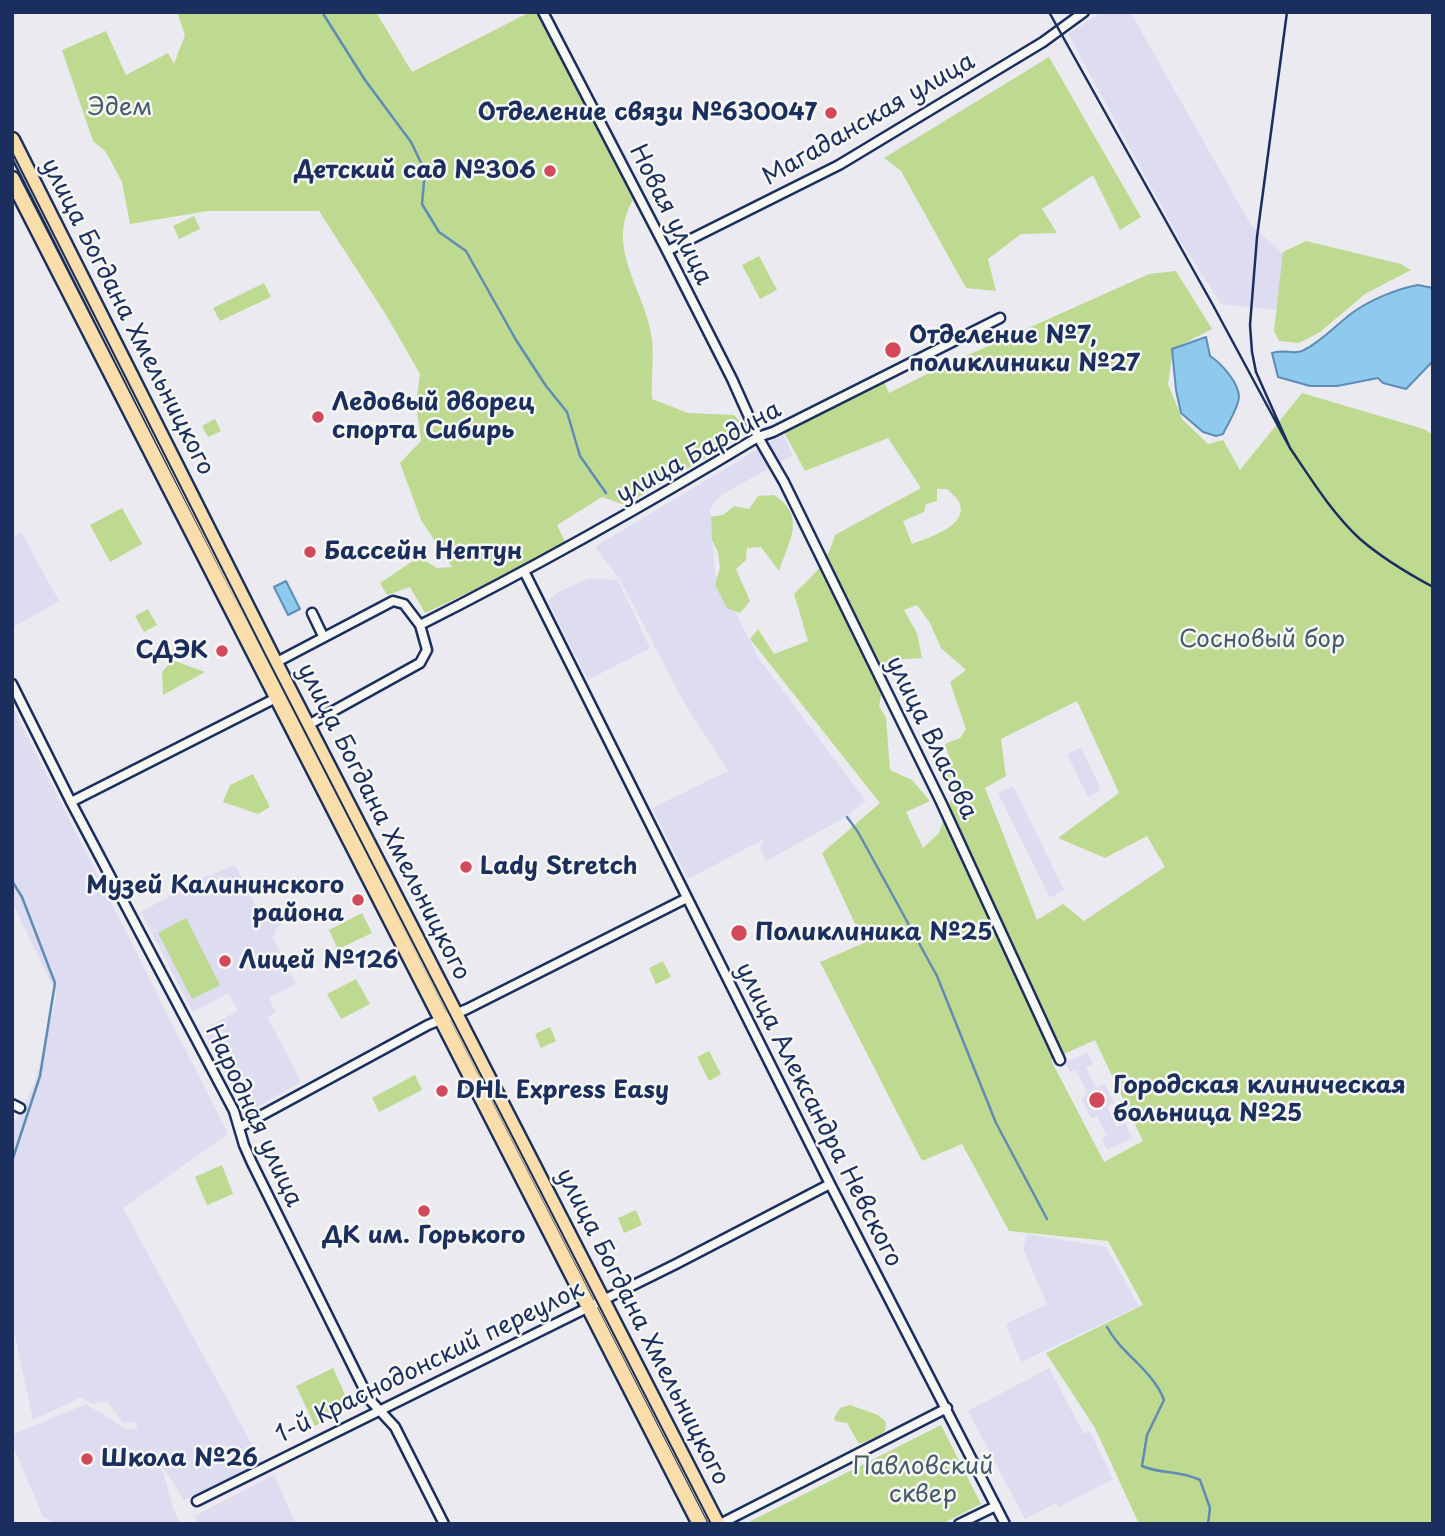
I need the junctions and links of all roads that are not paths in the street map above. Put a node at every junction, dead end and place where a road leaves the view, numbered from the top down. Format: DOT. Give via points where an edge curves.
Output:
graph roads {
  1 [pos="543,12"];
  2 [pos="1084,12"];
  3 [pos="12,140"];
  4 [pos="12,179"];
  5 [pos="667,251"];
  6 [pos="1000,318"];
  7 [pos="758,437"];
  8 [pos="525,572"];
  9 [pos="312,613"];
  10 [pos="419,625"];
  11 [pos="323,636"];
  12 [pos="275,663"];
  13 [pos="12,684"];
  14 [pos="290,691"];
  15 [pos="276,698"];
  16 [pos="308,725"];
  17 [pos="71,802"];
  18 [pos="687,898"];
  19 [pos="456,1014"];
  20 [pos="441,1020"];
  21 [pos="1060,1060"];
  22 [pos="240,1127"];
  23 [pos="830,1184"];
  24 [pos="596,1303"];
  25 [pos="947,1408"];
  26 [pos="381,1412"];
  27 [pos="197,1501"];
  28 [pos="996,1506"];
  29 [pos="444,1524"];
  30 [pos="699,1524"];
  31 [pos="718,1524"];
  32 [pos="959,1524"];
  33 [pos="1005,1524"];
  1 -- 5 [label="street, Новая улица"];
  2 -- 5 [label="street, Магаданская улица" via="1043,42 839,164"];
  3 -- 12 [label="highway, улица Богдана Хмельницкого"];
  4 -- 15 [label="highway, улица Богдана Хмельницкого"];
  5 -- 7 [label="street, Новая улица"];
  6 -- 7 [label="street, улица Бардина"];
  7 -- 8 [label="street, улица Бардина"];
  7 -- 21 [label="street, улица Власова" via="941,802"];
  8 -- 10 [label="street, улица Бардина"];
  8 -- 18 [label="street, улица Александра Невского"];
  9 -- 11 [label="street"];
  10 -- 11 [label="street" via="404,604 393,601"];
  10 -- 16 [label="street" via="427,650 420,663"];
  11 -- 12 [label="street"];
  12 -- 14 [label="highway, улица Богдана Хмельницкого"];
  13 -- 17 [label="street, Народная улица"];
  14 -- 15 [label="street"];
  14 -- 16 [label="highway, улица Богдана Хмельницкого"];
  15 -- 17 [label="street"];
  15 -- 20 [label="highway, улица Богдана Хмельницкого"];
  16 -- 19 [label="highway, улица Богдана Хмельницкого"];
  17 -- 22 [label="street, Народная улица"];
  18 -- 19 [label="street"];
  18 -- 23 [label="street, улица Александра Невского"];
  19 -- 20 [label="street"];
  19 -- 24 [label="highway, улица Богдана Хмельницкого"];
  20 -- 22 [label="street"];
  20 -- 24 [label="highway, улица Богдана Хмельницкого"];
  22 -- 26 [label="street, Народная улица" via="278,1216 369,1399"];
  23 -- 24 [label="street, 1-й Краснодонский переулок"];
  23 -- 25 [label="street, улица Александра Невского"];
  24 -- 26 [label="street, 1-й Краснодонский переулок"];
  24 -- 30 [label="highway, улица Богдана Хмельницкого"];
  24 -- 31 [label="highway, улица Богдана Хмельницкого"];
  25 -- 28 [label="street, улица Александра Невского"];
  25 -- 31 [label="street"];
  26 -- 27 [label="street, 1-й Краснодонский переулок"];
  26 -- 29 [label="street, Народная улица" via="395,1427"];
  28 -- 32 [label="street"];
  28 -- 33 [label="street, улица Александра Невского"];
}
